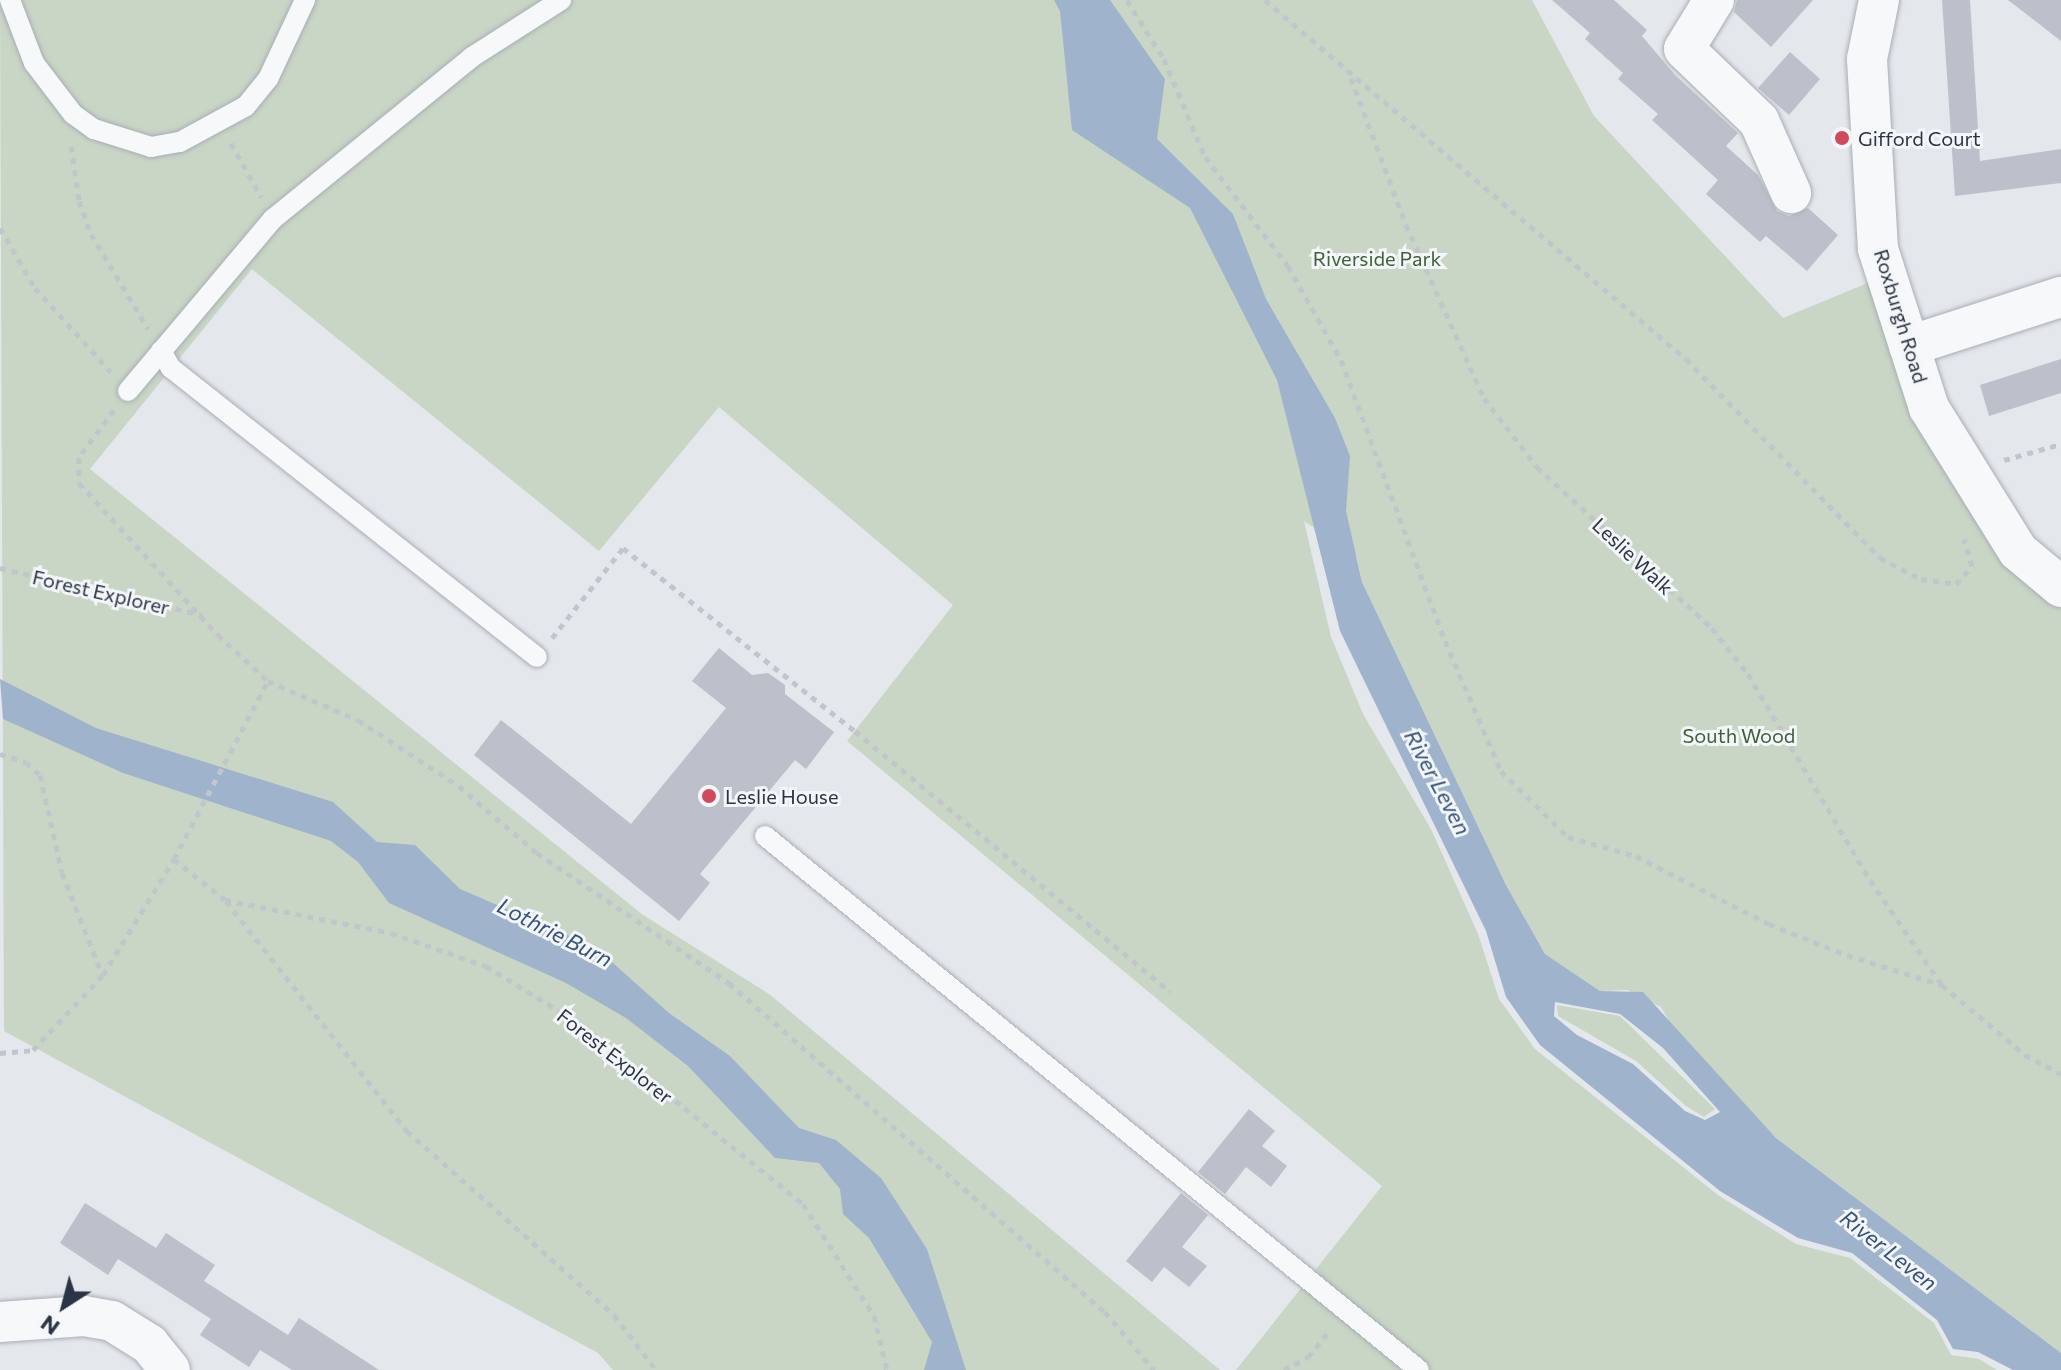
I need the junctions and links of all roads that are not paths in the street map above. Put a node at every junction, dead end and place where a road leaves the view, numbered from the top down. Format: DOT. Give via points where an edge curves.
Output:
graph roads {
  1 [pos="10,0"];
  2 [pos="305,0"];
  3 [pos="561,0"];
  4 [pos="1714,0"];
  5 [pos="1879,0"];
  6 [pos="1791,193"];
  7 [pos="2061,297"];
  8 [pos="1909,346"];
  9 [pos="161,351"];
  10 [pos="128,391"];
  11 [pos="2061,587"];
  12 [pos="537,657"];
  13 [pos="765,836"];
  14 [pos="0,1322"];
  15 [pos="170,1370"];
  16 [pos="1419,1370"];
  1 -- 2 [label="lane" via="34,63 73,114 94,129 151,147 180,142 220,125 259,93"];
  3 -- 9 [label="lane" via="472,57 273,219"];
  4 -- 6 [label="street" via="1684,49 1759,121"];
  5 -- 8 [label="street, Roxburgh Road" via="1867,59 1878,249"];
  7 -- 8 [label="street"];
  8 -- 11 [label="street, Roxburgh Road" via="1929,408 2018,551"];
  9 -- 10 [label="lane"];
  9 -- 12 [label="lane" via="171,368"];
  13 -- 16 [label="lane"];
  14 -- 15 [label="street" via="84,1316 112,1321 149,1344"];
}
